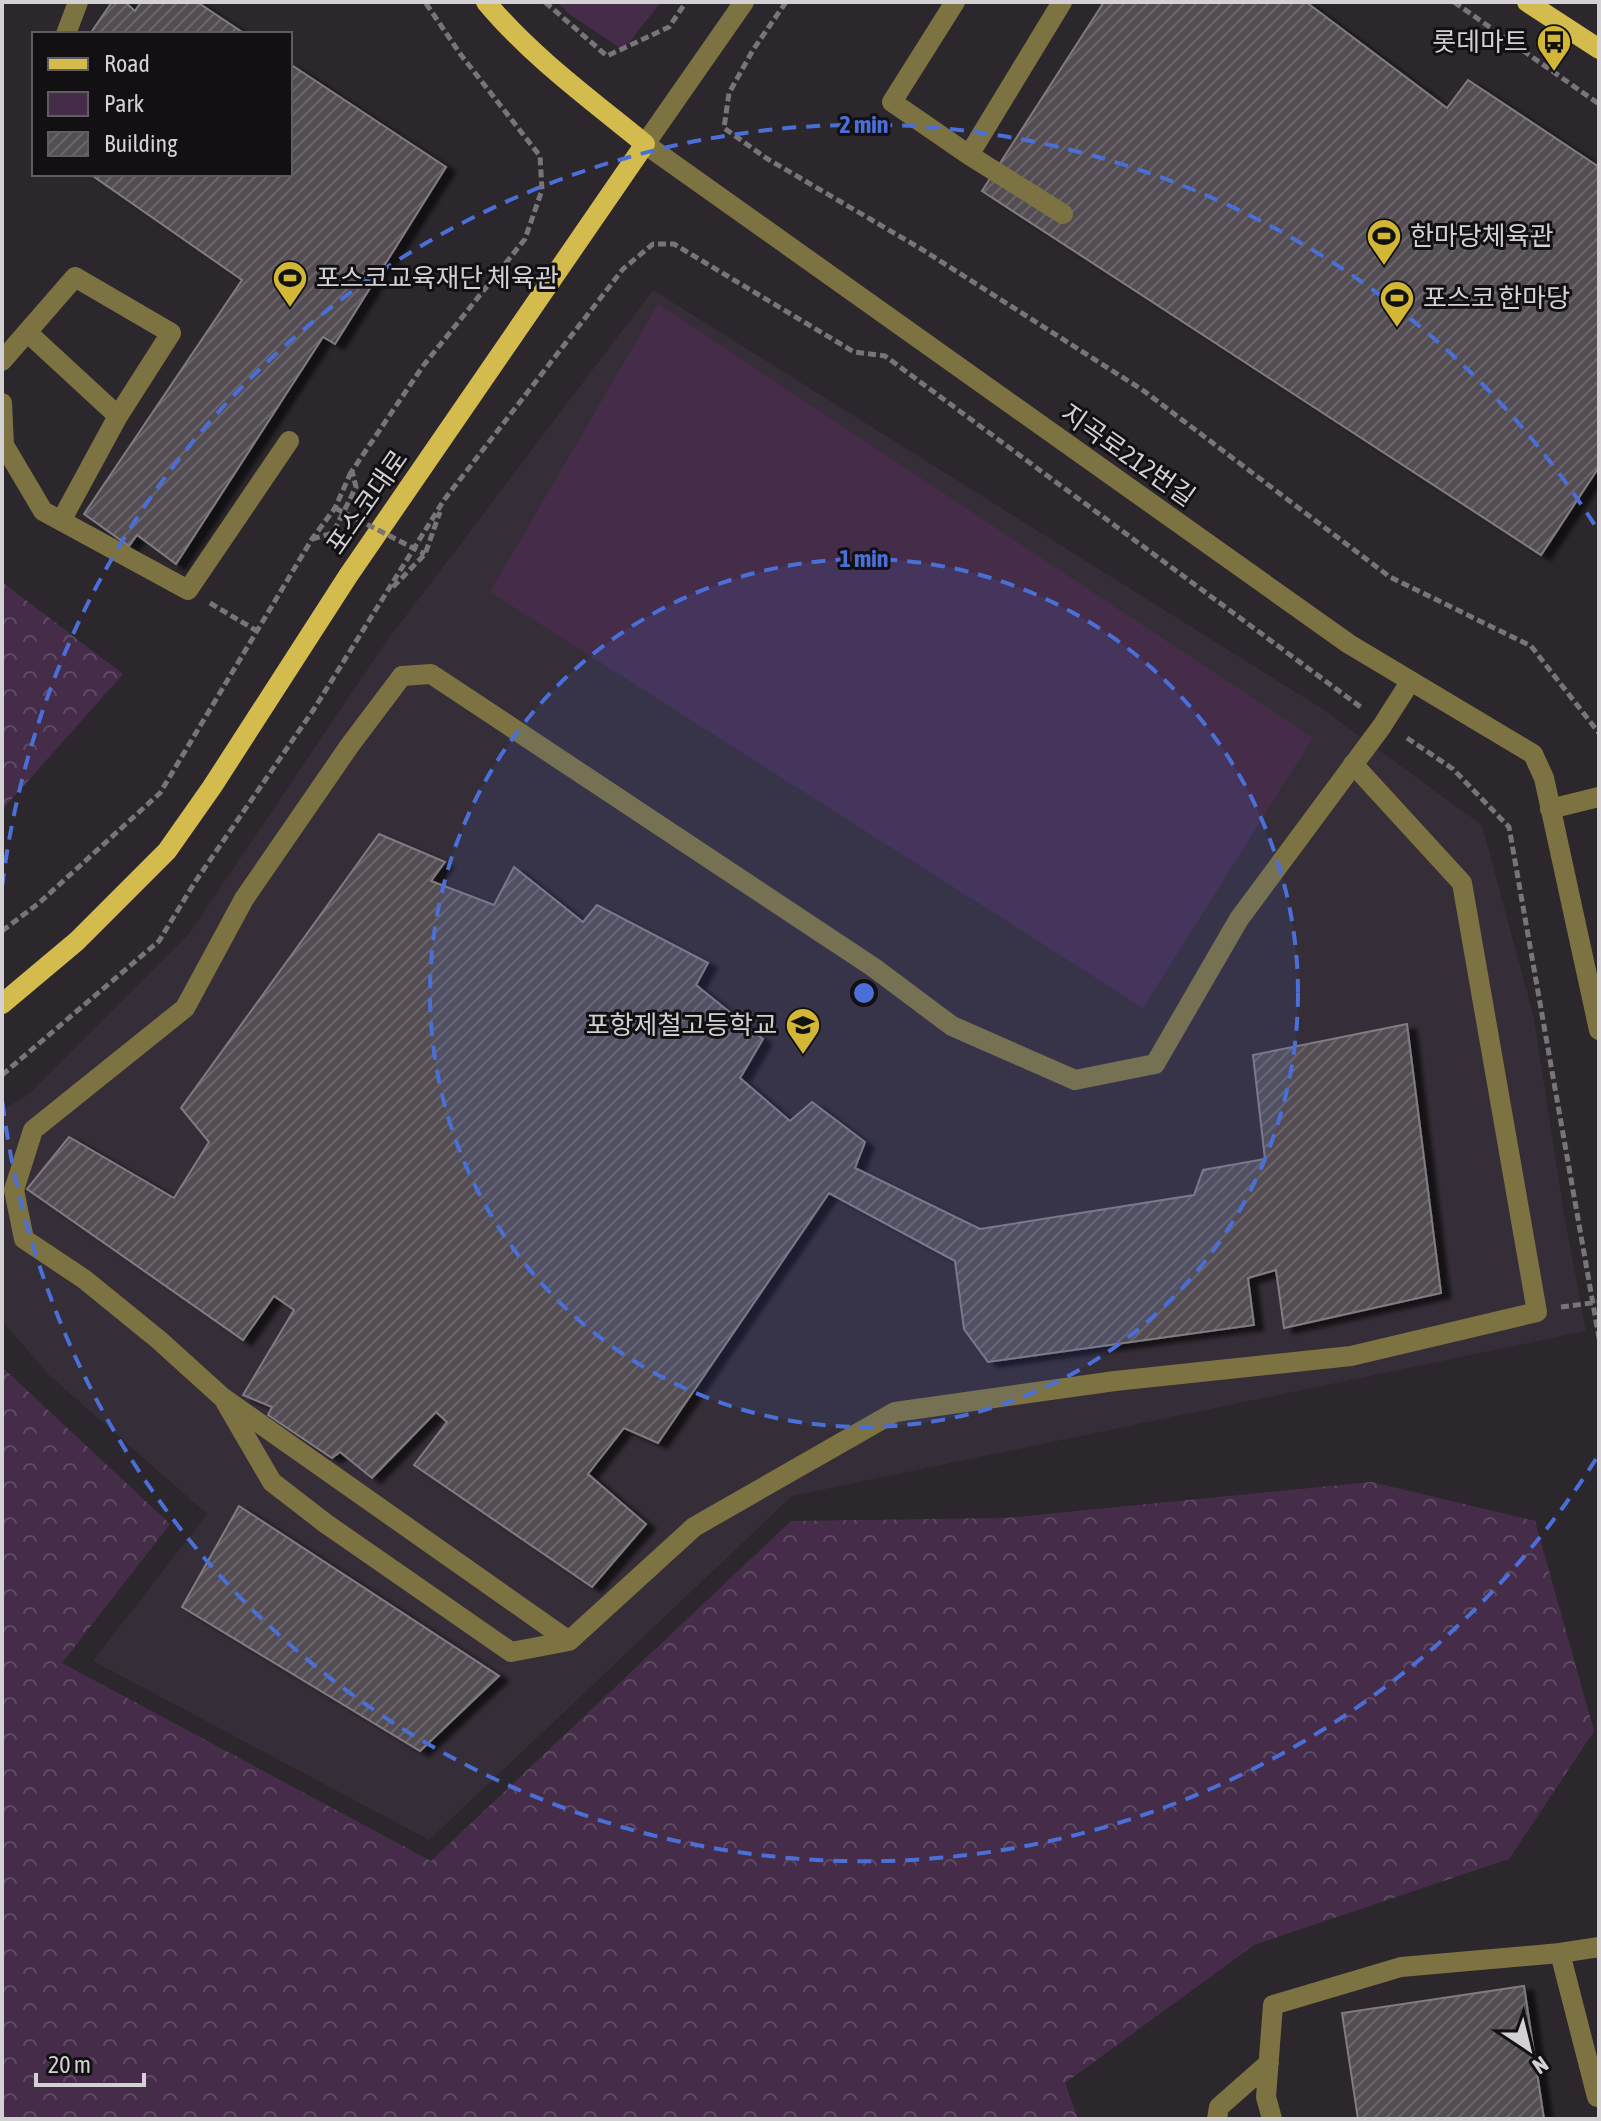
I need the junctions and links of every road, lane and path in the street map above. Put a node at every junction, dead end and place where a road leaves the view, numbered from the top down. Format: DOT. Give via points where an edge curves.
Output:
graph roads {
  1 [pos="78,2"];
  2 [pos="425,2"];
  3 [pos="486,2"];
  4 [pos="545,2"];
  5 [pos="686,2"];
  6 [pos="744,2"];
  7 [pos="786,2"];
  8 [pos="955,2"];
  9 [pos="1062,2"];
  10 [pos="1454,2"];
  11 [pos="1527,2"];
  12 [pos="67,32"];
  13 [pos="1599,49"];
  14 [pos="1599,104"];
  15 [pos="645,144"];
  16 [pos="969,155"];
  17 [pos="1063,214"];
  18 [pos="27,332"];
  19 [pos="2,361"];
  20 [pos="2,403"];
  21 [pos="118,416"];
  22 [pos="289,441"];
  23 [pos="352,471"];
  24 [pos="444,500"];
  25 [pos="335,508"];
  26 [pos="61,521"];
  27 [pos="312,539"];
  28 [pos="425,554"];
  29 [pos="188,590"];
  30 [pos="386,594"];
  31 [pos="257,631"];
  32 [pos="1324,682"];
  33 [pos="1410,682"];
  34 [pos="1599,733"];
  35 [pos="1353,764"];
  36 [pos="1599,797"];
  37 [pos="1550,809"];
  38 [pos="2,931"];
  39 [pos="2,1004"];
  40 [pos="1599,1030"];
  41 [pos="2,1075"];
  42 [pos="1572,1187"];
  43 [pos="1599,1338"];
  44 [pos="222,1397"];
  45 [pos="569,1641"];
  46 [pos="1599,1947"];
  47 [pos="1560,1953"];
  48 [pos="1269,2063"];
  49 [pos="1597,2097"];
  50 [pos="1217,2119"];
  51 [pos="1272,2119"];
  1 -- 12 [label="street"];
  2 -- 23 [label="path" via="540,156 542,190 525,239 423,366"];
  3 -- 15 [label="main road, 지곡로212번길" via="533,52"];
  4 -- 5 [label="path" via="607,56 669,27"];
  6 -- 15 [label="street, 포스코대로"];
  7 -- 34 [label="path" via="729,93 724,128 1144,391 1390,577 1531,646"];
  8 -- 16 [label="street" via="892,102"];
  9 -- 16 [label="street"];
  10 -- 14 [label="path"];
  11 -- 13 [label="main road"];
  15 -- 33 [label="street, 지곡로212번길" via="1330,631"];
  15 -- 39 [label="main road, 포스코대로" via="348,576 167,851 77,941"];
  16 -- 17 [label="street"];
  18 -- 19 [label="street"];
  18 -- 21 [label="street"];
  18 -- 21 [label="street" via="75,277 171,333"];
  20 -- 26 [label="street" via="4,445 43,511"];
  21 -- 26 [label="street"];
  22 -- 29 [label="street"];
  23 -- 25 [label="path"];
  23 -- 27 [label="path" via="356,487 333,533"];
  24 -- 28 [label="path"];
  24 -- 30 [label="path"];
  24 -- 32 [label="path" via="623,269 653,244 674,244 854,352 885,356"];
  25 -- 27 [label="path"];
  25 -- 28 [label="path, bridge"];
  26 -- 29 [label="street"];
  27 -- 31 [label="path"];
  28 -- 30 [label="path"];
  29 -- 31 [label="path"];
  30 -- 41 [label="path" via="159,941"];
  31 -- 38 [label="path" via="160,793"];
  33 -- 35 [label="street"];
  33 -- 37 [label="street, 지곡로212번길" via="1533,754"];
  35 -- 44 [label="street" via="1239,919 1155,1064 1075,1080 952,1026 873,967 431,674 402,676 244,899 185,1008 33,1130 14,1190 24,1239 84,1279"];
  35 -- 45 [label="street" via="1462,883 1537,1312 1351,1356 895,1412 694,1527"];
  36 -- 37 [label="street"];
  37 -- 40 [label="street, 지곡로212번길"];
  42 -- 43 [label="path"];
  44 -- 45 [label="street"];
  44 -- 45 [label="street" via="272,1482 325,1523 511,1652"];
  46 -- 47 [label="street"];
  47 -- 48 [label="street" via="1401,1967 1273,2005"];
  47 -- 49 [label="street"];
  48 -- 50 [label="street" via="1219,2107"];
  48 -- 51 [label="street" via="1266,2097"];
}
